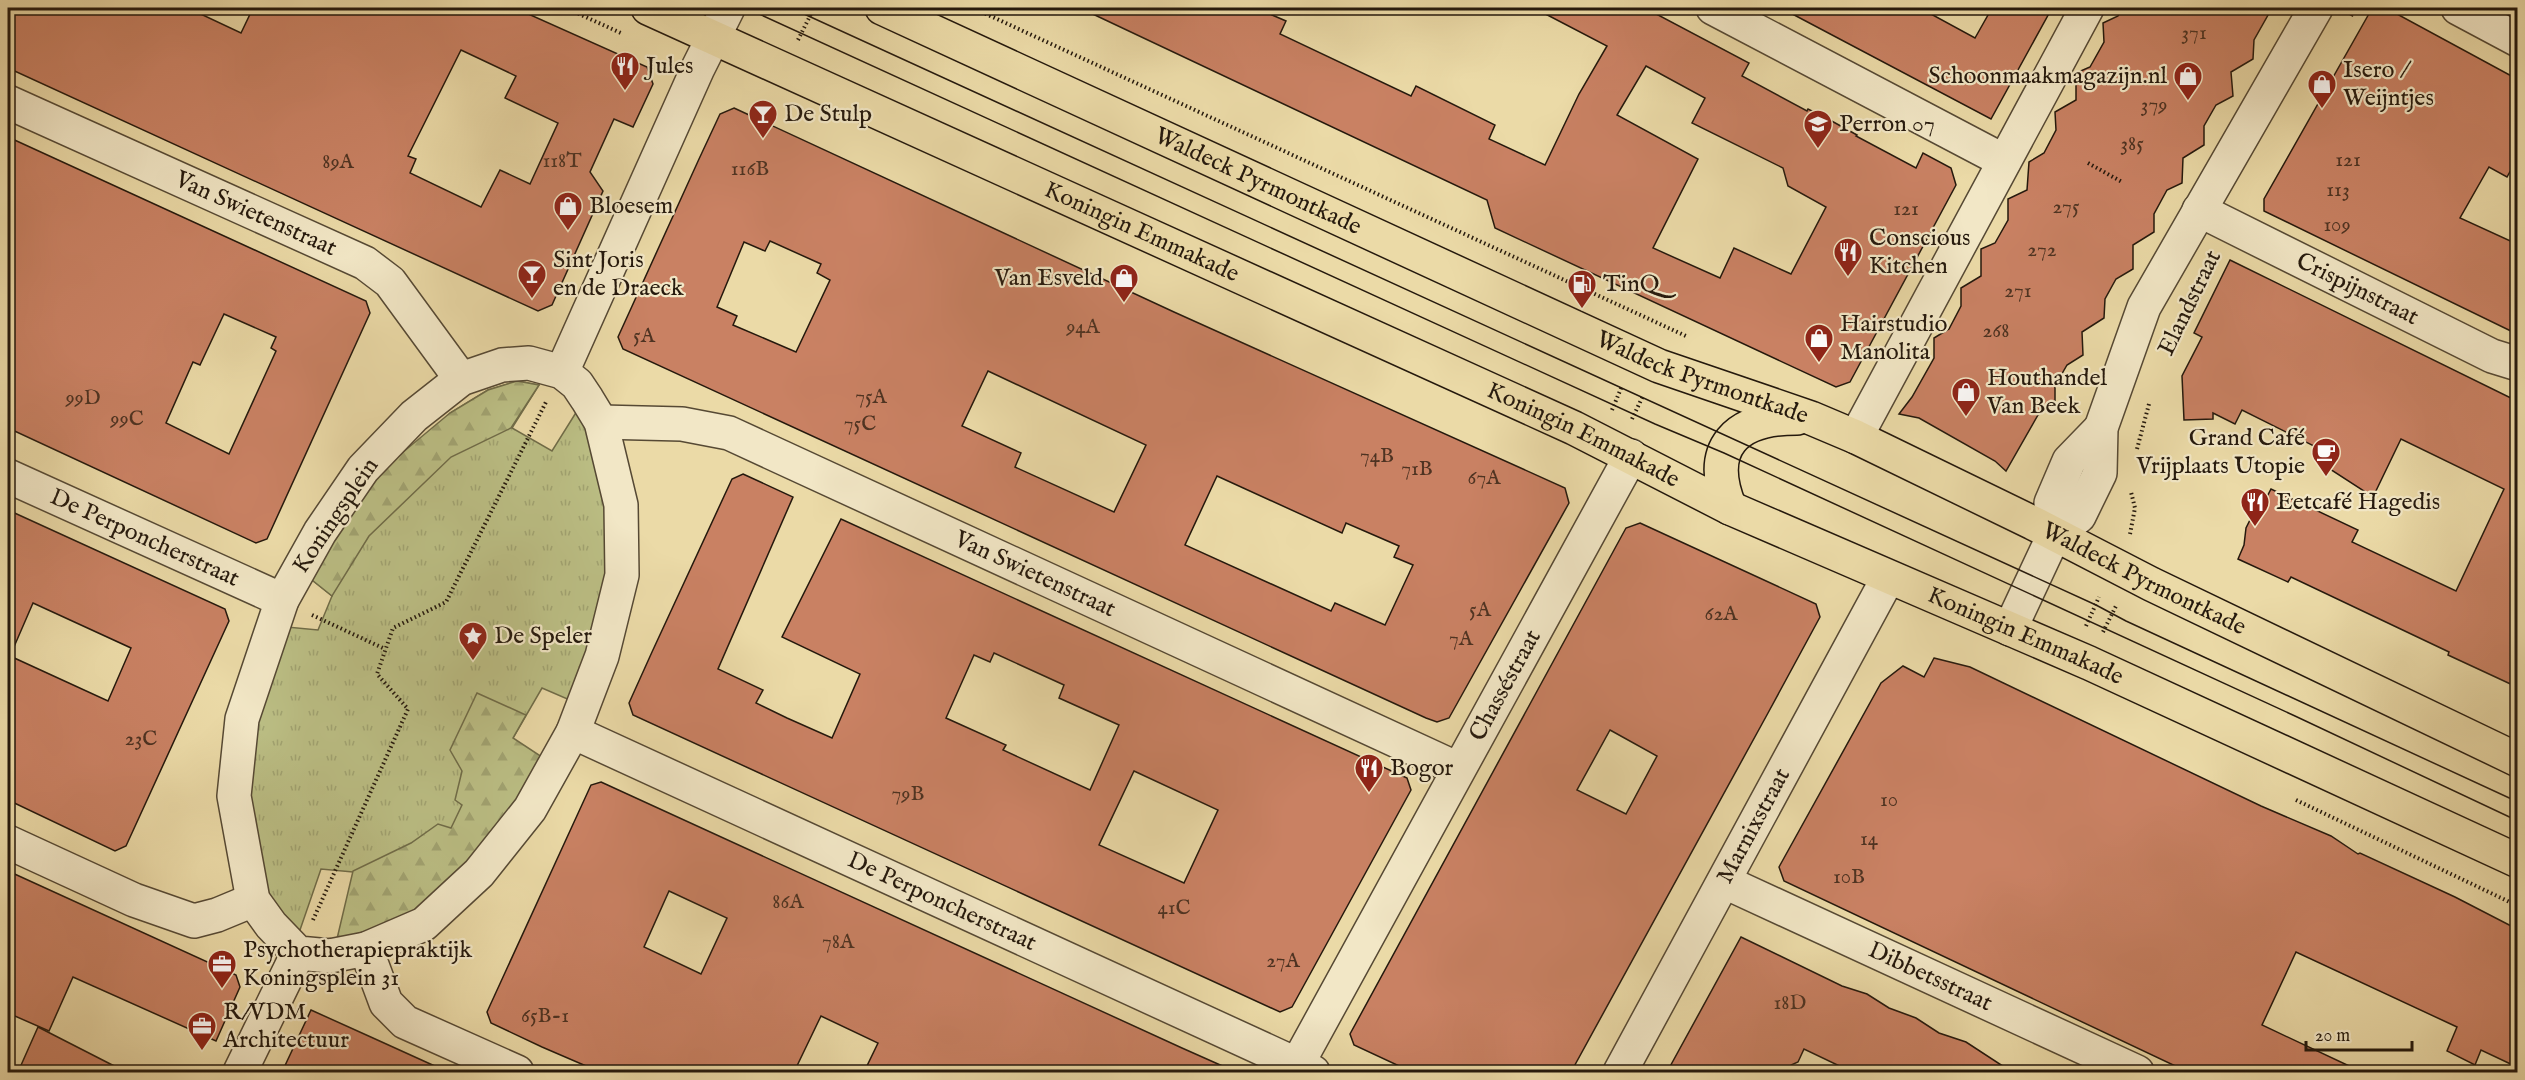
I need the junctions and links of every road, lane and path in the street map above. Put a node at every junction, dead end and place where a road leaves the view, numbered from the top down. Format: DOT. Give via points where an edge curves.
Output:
graph roads {
  1 [pos="648,8"];
  2 [pos="728,8"];
  3 [pos="882,8"];
  4 [pos="1713,8"];
  5 [pos="2087,8"];
  6 [pos="2316,8"];
  7 [pos="2356,8"];
  8 [pos="2458,8"];
  9 [pos="2350,17"];
  10 [pos="713,37"];
  11 [pos="2517,40"];
  12 [pos="8,102"];
  13 [pos="2004,161"];
  14 [pos="2088,163"];
  15 [pos="2122,182"];
  16 [pos="2199,210"];
  17 [pos="1676,331"];
  18 [pos="2517,364"];
  19 [pos="1659,366"];
  20 [pos="562,372"];
  21 [pos="461,379"];
  22 [pos="2151,399"];
  23 [pos="1811,418"];
  24 [pos="601,422"];
  25 [pos="1856,437"];
  26 [pos="1624,452"];
  27 [pos="2136,453"];
  28 [pos="8,476"];
  29 [pos="2130,483"];
  30 [pos="1730,508"];
  31 [pos="2054,535"];
  32 [pos="2123,569"];
  33 [pos="1888,578"];
  34 [pos="282,600"];
  35 [pos="2010,629"];
  36 [pos="385,649"];
  37 [pos="2080,659"];
  38 [pos="573,732"];
  39 [pos="2517,760"];
  40 [pos="1458,769"];
  41 [pos="8,842"];
  42 [pos="2517,861"];
  43 [pos="1725,882"];
  44 [pos="253,900"];
  45 [pos="366,949"];
  46 [pos="298,953"];
  47 [pos="1301,1070"];
  48 [pos="240,1072"];
  49 [pos="516,1072"];
  50 [pos="1620,1072"];
  51 [pos="2137,1072"];
  1 -- 10 [label="main road, Koningin Emmakade"];
  2 -- 10 [label="street"];
  3 -- 19 [label="main road, Waldeck Pyrmontkade"];
  4 -- 13 [label="street"];
  5 -- 13 [label="street"];
  6 -- 16 [label="street, Elandstraat"];
  7 -- 9 [label="path"];
  8 -- 11 [label="street"];
  10 -- 20 [label="street"];
  10 -- 26 [label="main road, Koningin Emmakade"];
  12 -- 21 [label="street, Van Swietenstraat" via="365,263 390,282"];
  13 -- 25 [label="street"];
  14 -- 15 [label="path"];
  16 -- 18 [label="street, Crispijnstraat" via="2492,356"];
  16 -- 31 [label="street, Elandstraat" via="2144,308 2101,428 2100,473 2079,516"];
  17 -- 19 [label="path"];
  19 -- 23 [label="main road, Waldeck Pyrmontkade"];
  19 -- 26 [label="path"];
  20 -- 21 [label="street, Koningsplein" via="529,363 502,365"];
  20 -- 24 [label="street, Koningsplein" via="578,384"];
  20 -- 36 [label="path" via="446,602 393,628"];
  21 -- 34 [label="street, Koningsplein" via="414,416 363,469 320,532"];
  22 -- 27 [label="path"];
  23 -- 25 [label="main road, Waldeck Pyrmontkade"];
  23 -- 30 [label="main road" via="1773,418 1754,423 1732,440 1720,466"];
  24 -- 38 [label="street, Koningsplein" via="621,505 622,574 602,656"];
  24 -- 40 [label="street, Van Swietenstraat" via="682,424 729,433"];
  25 -- 31 [label="main road, Waldeck Pyrmontkade"];
  26 -- 30 [label="main road, Koningin Emmakade"];
  26 -- 40 [label="street, Chasséstraat"];
  28 -- 34 [label="street, De Perponcherstraat"];
  29 -- 32 [label="path" via="2135,508"];
  30 -- 33 [label="main road, Koningin Emmakade"];
  31 -- 32 [label="main road, Waldeck Pyrmontkade"];
  31 -- 35 [label="street, Elandstraat"];
  32 -- 37 [label="path"];
  32 -- 37 [label="path"];
  32 -- 39 [label="main road, Waldeck Pyrmontkade"];
  33 -- 35 [label="main road, Koningin Emmakade"];
  33 -- 43 [label="street, Marnixstraat"];
  34 -- 36 [label="path"];
  34 -- 44 [label="street, Koningsplein" via="242,719 234,796"];
  35 -- 37 [label="main road, Koningin Emmakade"];
  36 -- 46 [label="path" via="377,674 408,710"];
  37 -- 42 [label="main road, Koningin Emmakade"];
  38 -- 45 [label="street, Koningsplein" via="530,809 479,873 424,924"];
  38 -- 47 [label="street, De Perponcherstraat"];
  40 -- 47 [label="street, Chasséstraat"];
  41 -- 44 [label="street" via="134,900 194,921"];
  43 -- 50 [label="street, Marnixstraat"];
  43 -- 51 [label="street, Dibbetsstraat"];
  44 -- 46 [label="street, Koningsplein"];
  45 -- 46 [label="street, Koningsplein" via="330,956"];
  45 -- 49 [label="street" via="386,1003 405,1022"];
  46 -- 48 [label="street"];
}
